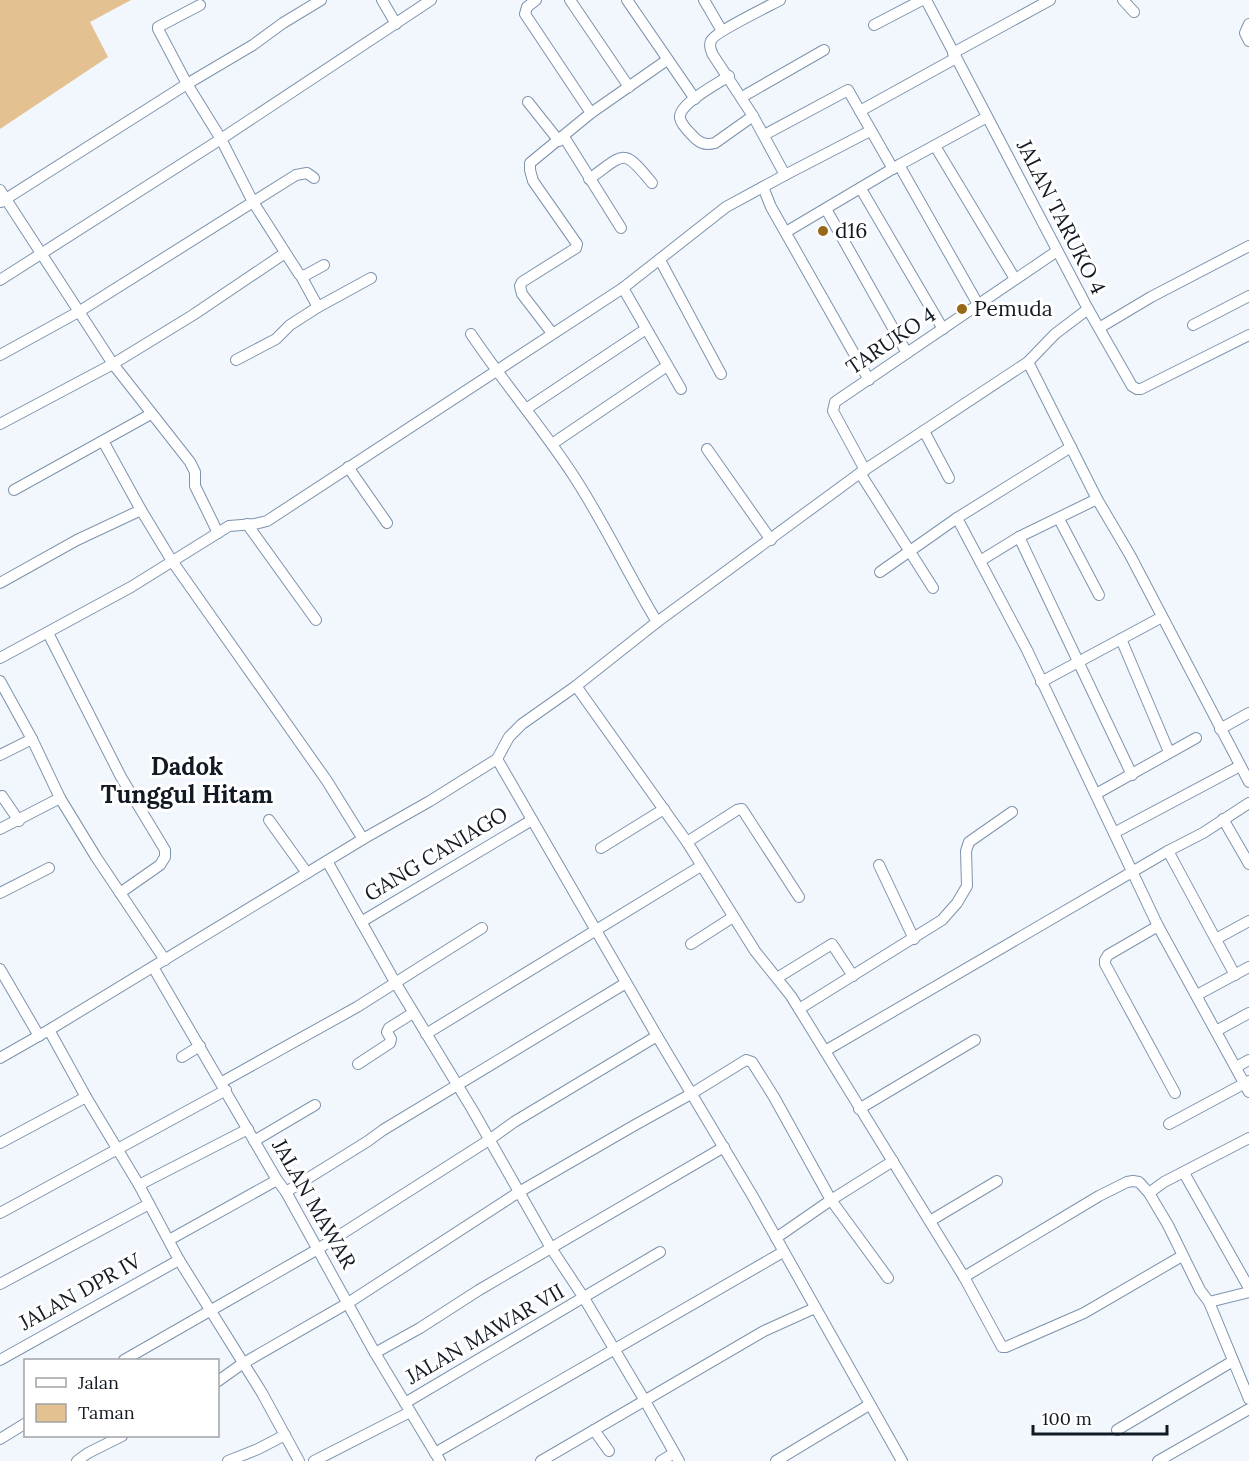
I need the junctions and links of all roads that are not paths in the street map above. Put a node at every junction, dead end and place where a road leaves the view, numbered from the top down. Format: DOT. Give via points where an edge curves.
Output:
graph roads {
  1 [pos="321,0"];
  2 [pos="382,0"];
  3 [pos="431,0"];
  4 [pos="536,0"];
  5 [pos="570,0"];
  6 [pos="627,0"];
  7 [pos="704,0"];
  8 [pos="780,0"];
  9 [pos="924,0"];
  10 [pos="1050,0"];
  11 [pos="1123,0"];
  12 [pos="200,5"];
  13 [pos="1134,12"];
  14 [pos="396,24"];
  15 [pos="1249,24"];
  16 [pos="874,25"];
  17 [pos="722,31"];
  18 [pos="1249,41"];
  19 [pos="824,50"];
  20 [pos="955,56"];
  21 [pos="667,60"];
  22 [pos="729,76"];
  23 [pos="187,84"];
  24 [pos="629,87"];
  25 [pos="742,97"];
  26 [pos="695,99"];
  27 [pos="528,102"];
  28 [pos="860,111"];
  29 [pos="591,113"];
  30 [pos="753,116"];
  31 [pos="987,117"];
  32 [pos="870,131"];
  33 [pos="764,135"];
  34 [pos="221,139"];
  35 [pos="561,139"];
  36 [pos="935,146"];
  37 [pos="896,167"];
  38 [pos="785,176"];
  39 [pos="314,178"];
  40 [pos="589,179"];
  41 [pos="652,183"];
  42 [pos="763,187"];
  43 [pos="861,189"];
  44 [pos="2,197"];
  45 [pos="254,202"];
  46 [pos="826,209"];
  47 [pos="621,228"];
  48 [pos="786,232"];
  49 [pos="1249,246"];
  50 [pos="1057,251"];
  51 [pos="285,253"];
  52 [pos="42,255"];
  53 [pos="660,260"];
  54 [pos="324,265"];
  55 [pos="302,276"];
  56 [pos="371,278"];
  57 [pos="1016,279"];
  58 [pos="0,280"];
  59 [pos="623,288"];
  60 [pos="1249,296"];
  61 [pos="979,306"];
  62 [pos="318,307"];
  63 [pos="1088,309"];
  64 [pos="80,311"];
  65 [pos="1193,325"];
  66 [pos="1099,328"];
  67 [pos="646,329"];
  68 [pos="943,329"];
  69 [pos="552,333"];
  70 [pos="471,334"];
  71 [pos="1249,335"];
  72 [pos="907,353"];
  73 [pos="0,355"];
  74 [pos="236,360"];
  75 [pos="1028,362"];
  76 [pos="113,364"];
  77 [pos="667,366"];
  78 [pos="497,373"];
  79 [pos="721,374"];
  80 [pos="869,380"];
  81 [pos="681,389"];
  82 [pos="526,409"];
  83 [pos="151,414"];
  84 [pos="0,424"];
  85 [pos="924,431"];
  86 [pos="103,441"];
  87 [pos="552,444"];
  88 [pos="1071,447"];
  89 [pos="707,449"];
  90 [pos="348,467"];
  91 [pos="862,471"];
  92 [pos="949,478"];
  93 [pos="14,490"];
  94 [pos="1097,499"];
  95 [pos="141,510"];
  96 [pos="957,518"];
  97 [pos="1059,519"];
  98 [pos="387,523"];
  99 [pos="247,524"];
  100 [pos="218,532"];
  101 [pos="1019,537"];
  102 [pos="771,540"];
  103 [pos="910,549"];
  104 [pos="172,561"];
  105 [pos="980,561"];
  106 [pos="880,572"];
  107 [pos="0,583"];
  108 [pos="933,588"];
  109 [pos="1099,595"];
  110 [pos="1162,617"];
  111 [pos="316,620"];
  112 [pos="657,622"];
  113 [pos="48,633"];
  114 [pos="1121,639"];
  115 [pos="0,658"];
  116 [pos="1079,660"];
  117 [pos="0,681"];
  118 [pos="1041,682"];
  119 [pos="576,686"];
  120 [pos="1249,713"];
  121 [pos="1220,729"];
  122 [pos="1196,738"];
  123 [pos="32,740"];
  124 [pos="1169,752"];
  125 [pos="0,755"];
  126 [pos="496,759"];
  127 [pos="1240,766"];
  128 [pos="1132,775"];
  129 [pos="1249,782"];
  130 [pos="1095,794"];
  131 [pos="2,796"];
  132 [pos="60,798"];
  133 [pos="1249,803"];
  134 [pos="664,809"];
  135 [pos="1012,812"];
  136 [pos="1223,819"];
  137 [pos="269,820"];
  138 [pos="532,820"];
  139 [pos="19,821"];
  140 [pos="0,829"];
  141 [pos="1114,833"];
  142 [pos="363,839"];
  143 [pos="687,842"];
  144 [pos="601,848"];
  145 [pos="1168,851"];
  146 [pos="327,861"];
  147 [pos="1249,864"];
  148 [pos="879,865"];
  149 [pos="701,866"];
  150 [pos="49,868"];
  151 [pos="1132,870"];
  152 [pos="307,873"];
  153 [pos="0,893"];
  154 [pos="120,893"];
  155 [pos="799,897"];
  156 [pos="733,918"];
  157 [pos="1249,921"];
  158 [pos="361,922"];
  159 [pos="1158,926"];
  160 [pos="482,928"];
  161 [pos="595,930"];
  162 [pos="914,939"];
  163 [pos="1216,939"];
  164 [pos="691,944"];
  165 [pos="165,960"];
  166 [pos="153,967"];
  167 [pos="1249,967"];
  168 [pos="0,969"];
  169 [pos="1235,975"];
  170 [pos="853,976"];
  171 [pos="777,978"];
  172 [pos="394,982"];
  173 [pos="626,983"];
  174 [pos="1197,995"];
  175 [pos="799,1009"];
  176 [pos="1249,1012"];
  177 [pos="413,1013"];
  178 [pos="1216,1031"];
  179 [pos="44,1033"];
  180 [pos="426,1034"];
  181 [pos="657,1036"];
  182 [pos="975,1040"];
  183 [pos="200,1046"];
  184 [pos="825,1051"];
  185 [pos="1,1056"];
  186 [pos="182,1057"];
  187 [pos="1249,1060"];
  188 [pos="358,1064"];
  189 [pos="1236,1067"];
  190 [pos="1248,1085"];
  191 [pos="224,1086"];
  192 [pos="458,1086"];
  193 [pos="1175,1093"];
  194 [pos="691,1095"];
  195 [pos="86,1097"];
  196 [pos="315,1105"];
  197 [pos="859,1109"];
  198 [pos="1169,1124"];
  199 [pos="248,1130"];
  200 [pos="1249,1138"];
  201 [pos="489,1140"];
  202 [pos="254,1141"];
  203 [pos="0,1143"];
  204 [pos="724,1147"];
  205 [pos="118,1150"];
  206 [pos="893,1161"];
  207 [pos="1184,1173"];
  208 [pos="277,1180"];
  209 [pos="997,1181"];
  210 [pos="139,1185"];
  211 [pos="286,1192"];
  212 [pos="519,1192"];
  213 [pos="1149,1193"];
  214 [pos="831,1200"];
  215 [pos="149,1204"];
  216 [pos="0,1213"];
  217 [pos="930,1221"];
  218 [pos="776,1238"];
  219 [pos="169,1240"];
  220 [pos="551,1248"];
  221 [pos="318,1249"];
  222 [pos="660,1252"];
  223 [pos="783,1252"];
  224 [pos="1182,1256"];
  225 [pos="179,1260"];
  226 [pos="964,1277"];
  227 [pos="888,1278"];
  228 [pos="0,1284"];
  229 [pos="1249,1290"];
  230 [pos="584,1298"];
  231 [pos="1209,1302"];
  232 [pos="348,1303"];
  233 [pos="815,1308"];
  234 [pos="209,1311"];
  235 [pos="613,1348"];
  236 [pos="375,1353"];
  237 [pos="126,1359"];
  238 [pos="0,1360"];
  239 [pos="1233,1362"];
  240 [pos="242,1364"];
  241 [pos="219,1380"];
  242 [pos="1249,1398"];
  243 [pos="645,1401"];
  244 [pos="869,1405"];
  245 [pos="407,1407"];
  246 [pos="1249,1408"];
  247 [pos="24,1425"];
  248 [pos="594,1430"];
  249 [pos="1117,1430"];
  250 [pos="285,1435"];
  251 [pos="120,1437"];
  252 [pos="0,1439"];
  253 [pos="609,1451"];
  254 [pos="437,1457"];
  255 [pos="676,1457"];
  256 [pos="77,1461"];
  257 [pos="228,1461"];
  258 [pos="299,1461"];
  259 [pos="314,1461"];
  260 [pos="541,1461"];
  261 [pos="661,1461"];
  262 [pos="776,1461"];
  263 [pos="902,1461"];
  264 [pos="1158,1461"];
  1 -- 23 [label="street"];
  2 -- 14 [label="street"];
  3 -- 14 [label="street"];
  4 -- 29 [label="street" via="527,7 525,15"];
  5 -- 24 [label="street"];
  6 -- 21 [label="street"];
  7 -- 17 [label="street"];
  8 -- 17 [label="street"];
  9 -- 16 [label="street"];
  9 -- 20 [label="street, JALAN TARUKO 4"];
  10 -- 20 [label="street"];
  11 -- 13 [label="street"];
  12 -- 23 [label="street" via="158,27"];
  14 -- 34 [label="street"];
  15 -- 18 [label="street" via="1245,33"];
  17 -- 22 [label="street" via="710,44 713,55"];
  19 -- 25 [label="street"];
  20 -- 28 [label="street"];
  20 -- 31 [label="street, JALAN TARUKO 4"];
  21 -- 24 [label="street"];
  21 -- 26 [label="street"];
  22 -- 25 [label="street"];
  22 -- 26 [label="street"];
  23 -- 34 [label="street"];
  23 -- 44 [label="street"];
  24 -- 29 [label="street"];
  25 -- 30 [label="street"];
  26 -- 30 [label="street" via="685,106 680,121 697,141 705,144 715,143"];
  27 -- 35 [label="street"];
  28 -- 32 [label="street"];
  28 -- 33 [label="street" via="848,90"];
  29 -- 35 [label="street"];
  30 -- 33 [label="street"];
  31 -- 36 [label="street"];
  31 -- 50 [label="street, JALAN TARUKO 4"];
  32 -- 37 [label="street"];
  32 -- 38 [label="street"];
  33 -- 38 [label="street"];
  34 -- 45 [label="street"];
  34 -- 52 [label="street"];
  35 -- 40 [label="street"];
  35 -- 69 [label="street" via="532,161 530,170 533,181 577,246 522,282 520,288"];
  36 -- 37 [label="street"];
  36 -- 57 [label="street"];
  37 -- 43 [label="street"];
  37 -- 61 [label="street"];
  38 -- 42 [label="street"];
  39 -- 45 [label="street" via="307,173 299,174"];
  40 -- 41 [label="street" via="627,157"];
  40 -- 47 [label="street"];
  42 -- 48 [label="street"];
  42 -- 53 [label="street" via="726,207"];
  43 -- 46 [label="street"];
  43 -- 68 [label="street"];
  44 -- 52 [label="street"];
  45 -- 51 [label="street"];
  45 -- 64 [label="street"];
  46 -- 48 [label="street"];
  46 -- 72 [label="street"];
  48 -- 80 [label="street"];
  49 -- 66 [label="street"];
  50 -- 57 [label="street, TARUKO 4"];
  50 -- 63 [label="street, JALAN TARUKO 4"];
  51 -- 55 [label="street"];
  51 -- 76 [label="street"];
  52 -- 58 [label="street"];
  52 -- 64 [label="street"];
  53 -- 59 [label="street"];
  53 -- 79 [label="street"];
  54 -- 55 [label="street"];
  55 -- 62 [label="street"];
  56 -- 62 [label="street"];
  57 -- 61 [label="street, TARUKO 4"];
  59 -- 67 [label="street"];
  59 -- 69 [label="street"];
  60 -- 65 [label="street"];
  61 -- 68 [label="street, TARUKO 4"];
  62 -- 74 [label="street" via="276,339"];
  63 -- 66 [label="street"];
  63 -- 75 [label="street, JALAN TARUKO 4" via="1055,334"];
  64 -- 73 [label="street"];
  64 -- 76 [label="street"];
  66 -- 71 [label="street" via="1132,386 1139,390"];
  67 -- 77 [label="street"];
  67 -- 82 [label="street"];
  68 -- 72 [label="street, TARUKO 4"];
  69 -- 78 [label="street"];
  70 -- 78 [label="street"];
  72 -- 80 [label="street, TARUKO 4"];
  75 -- 85 [label="street, JALAN TARUKO 4"];
  75 -- 88 [label="street"];
  76 -- 83 [label="street"];
  76 -- 84 [label="street"];
  77 -- 81 [label="street"];
  77 -- 87 [label="street"];
  78 -- 82 [label="street"];
  78 -- 90 [label="street"];
  80 -- 91 [label="street, TARUKO 4" via="835,402 833,411"];
  82 -- 87 [label="street"];
  83 -- 86 [label="street"];
  83 -- 100 [label="street" via="190,462 195,486"];
  85 -- 91 [label="street, JALAN TARUKO 4"];
  85 -- 92 [label="street"];
  86 -- 93 [label="street"];
  86 -- 95 [label="street"];
  87 -- 112 [label="street"];
  88 -- 94 [label="street"];
  88 -- 96 [label="street"];
  89 -- 102 [label="street"];
  90 -- 98 [label="street"];
  90 -- 99 [label="street" via="267,521"];
  91 -- 102 [label="street, JALAN TARUKO 4"];
  91 -- 103 [label="street"];
  94 -- 97 [label="street"];
  94 -- 110 [label="street"];
  95 -- 104 [label="street"];
  95 -- 107 [label="street"];
  96 -- 103 [label="street"];
  96 -- 105 [label="street"];
  97 -- 101 [label="street"];
  97 -- 109 [label="street"];
  99 -- 100 [label="street" via="234,524"];
  99 -- 111 [label="street"];
  100 -- 104 [label="street"];
  101 -- 105 [label="street"];
  101 -- 116 [label="street"];
  102 -- 112 [label="street, JALAN TARUKO 4"];
  103 -- 106 [label="street"];
  103 -- 108 [label="street"];
  104 -- 113 [label="street"];
  104 -- 142 [label="street" via="327,781"];
  105 -- 118 [label="street"];
  110 -- 114 [label="street"];
  110 -- 121 [label="street"];
  112 -- 119 [label="street, JALAN TARUKO 4"];
  113 -- 115 [label="street"];
  113 -- 154 [label="street" via="121,777 165,850 159,865"];
  114 -- 116 [label="street"];
  114 -- 124 [label="street"];
  116 -- 118 [label="street"];
  116 -- 128 [label="street"];
  117 -- 123 [label="street"];
  118 -- 130 [label="street"];
  119 -- 126 [label="street, JALAN TARUKO 4" via="522,724 509,736"];
  119 -- 134 [label="street"];
  120 -- 121 [label="street"];
  121 -- 127 [label="street"];
  122 -- 124 [label="street"];
  123 -- 125 [label="street"];
  123 -- 132 [label="street"];
  124 -- 128 [label="street"];
  126 -- 138 [label="street"];
  126 -- 142 [label="street"];
  127 -- 129 [label="street"];
  127 -- 141 [label="street"];
  128 -- 130 [label="street"];
  130 -- 141 [label="street"];
  131 -- 139 [label="street"];
  132 -- 139 [label="street"];
  132 -- 154 [label="street"];
  133 -- 136 [label="street"];
  134 -- 143 [label="street"];
  134 -- 144 [label="street"];
  135 -- 162 [label="street" via="969,842 968,880 962,895 942,920"];
  136 -- 145 [label="street"];
  136 -- 147 [label="street"];
  137 -- 152 [label="street"];
  138 -- 158 [label="street, GANG CANIAGO"];
  138 -- 161 [label="street"];
  139 -- 140 [label="street"];
  141 -- 151 [label="street"];
  142 -- 146 [label="street"];
  143 -- 149 [label="street"];
  143 -- 155 [label="street" via="742,809"];
  145 -- 151 [label="street"];
  145 -- 163 [label="street"];
  146 -- 152 [label="street"];
  146 -- 158 [label="street"];
  148 -- 162 [label="street"];
  149 -- 156 [label="street"];
  149 -- 161 [label="street"];
  150 -- 153 [label="street"];
  151 -- 159 [label="street"];
  151 -- 184 [label="street"];
  152 -- 165 [label="street"];
  154 -- 165 [label="street"];
  156 -- 164 [label="street"];
  156 -- 171 [label="street"];
  157 -- 163 [label="street"];
  158 -- 172 [label="street"];
  159 -- 174 [label="street"];
  159 -- 193 [label="street" via="1108,955 1105,964"];
  160 -- 172 [label="street"];
  161 -- 173 [label="street"];
  161 -- 180 [label="street"];
  162 -- 170 [label="street"];
  163 -- 169 [label="street"];
  165 -- 166 [label="street"];
  166 -- 179 [label="street"];
  166 -- 183 [label="street, JALAN MAWAR"];
  167 -- 169 [label="street"];
  168 -- 179 [label="street"];
  169 -- 174 [label="street"];
  170 -- 171 [label="street" via="832,944"];
  170 -- 175 [label="street"];
  171 -- 175 [label="street"];
  172 -- 177 [label="street"];
  172 -- 191 [label="street"];
  173 -- 181 [label="street"];
  173 -- 192 [label="street"];
  174 -- 178 [label="street"];
  175 -- 184 [label="street"];
  176 -- 178 [label="street"];
  177 -- 180 [label="street"];
  177 -- 188 [label="street" via="389,1028 390,1043"];
  178 -- 189 [label="street"];
  179 -- 185 [label="street"];
  179 -- 195 [label="street"];
  180 -- 192 [label="street"];
  181 -- 194 [label="street"];
  181 -- 201 [label="street"];
  182 -- 197 [label="street"];
  183 -- 186 [label="street"];
  183 -- 191 [label="street, JALAN MAWAR"];
  184 -- 197 [label="street"];
  187 -- 189 [label="street"];
  189 -- 190 [label="street"];
  190 -- 198 [label="street"];
  191 -- 199 [label="street, JALAN MAWAR"];
  191 -- 205 [label="street"];
  192 -- 201 [label="street"];
  192 -- 211 [label="street"];
  194 -- 204 [label="street"];
  194 -- 212 [label="street"];
  194 -- 214 [label="street" via="741,1061 752,1062"];
  195 -- 203 [label="street"];
  195 -- 205 [label="street"];
  196 -- 202 [label="street"];
  197 -- 206 [label="street"];
  199 -- 202 [label="street, JALAN MAWAR"];
  199 -- 210 [label="street"];
  200 -- 207 [label="street"];
  201 -- 212 [label="street"];
  201 -- 221 [label="street"];
  202 -- 208 [label="street, JALAN MAWAR"];
  204 -- 218 [label="street"];
  204 -- 220 [label="street"];
  205 -- 210 [label="street"];
  205 -- 216 [label="street"];
  206 -- 214 [label="street"];
  206 -- 217 [label="street"];
  207 -- 213 [label="street"];
  207 -- 229 [label="street"];
  208 -- 211 [label="street, JALAN MAWAR"];
  208 -- 219 [label="street"];
  209 -- 217 [label="street"];
  210 -- 215 [label="street"];
  211 -- 221 [label="street, JALAN MAWAR"];
  212 -- 220 [label="street"];
  212 -- 232 [label="street"];
  213 -- 224 [label="street"];
  213 -- 226 [label="street" via="1139,1182 1127,1182"];
  214 -- 218 [label="street"];
  214 -- 227 [label="street"];
  215 -- 219 [label="street"];
  215 -- 228 [label="street"];
  217 -- 226 [label="street"];
  218 -- 223 [label="street"];
  219 -- 225 [label="street"];
  220 -- 230 [label="street"];
  220 -- 236 [label="street"];
  221 -- 232 [label="street, JALAN MAWAR"];
  221 -- 234 [label="street"];
  222 -- 230 [label="street, JALAN MAWAR VII"];
  223 -- 233 [label="street"];
  223 -- 235 [label="street"];
  224 -- 226 [label="street" via="1084,1313 1004,1347"];
  224 -- 231 [label="street"];
  225 -- 234 [label="street"];
  225 -- 238 [label="street, JALAN DPR IV"];
  229 -- 231 [label="street"];
  230 -- 235 [label="street"];
  230 -- 245 [label="street, JALAN MAWAR VII"];
  231 -- 239 [label="street"];
  232 -- 236 [label="street, JALAN MAWAR"];
  232 -- 240 [label="street"];
  233 -- 243 [label="street" via="764,1331"];
  233 -- 244 [label="street"];
  234 -- 237 [label="street"];
  234 -- 240 [label="street"];
  235 -- 243 [label="street"];
  235 -- 254 [label="street"];
  236 -- 245 [label="street, JALAN MAWAR"];
  239 -- 242 [label="street"];
  239 -- 249 [label="street"];
  240 -- 241 [label="street"];
  240 -- 250 [label="street"];
  243 -- 248 [label="street"];
  243 -- 255 [label="street"];
  244 -- 262 [label="street"];
  244 -- 263 [label="street"];
  245 -- 254 [label="street, JALAN MAWAR"];
  245 -- 259 [label="street, JALAN MAWAR VII"];
  246 -- 264 [label="street"];
  247 -- 252 [label="street"];
  248 -- 253 [label="street"];
  248 -- 260 [label="street"];
  250 -- 257 [label="street"];
  250 -- 258 [label="street"];
  251 -- 256 [label="street"];
  255 -- 261 [label="street"];
}
